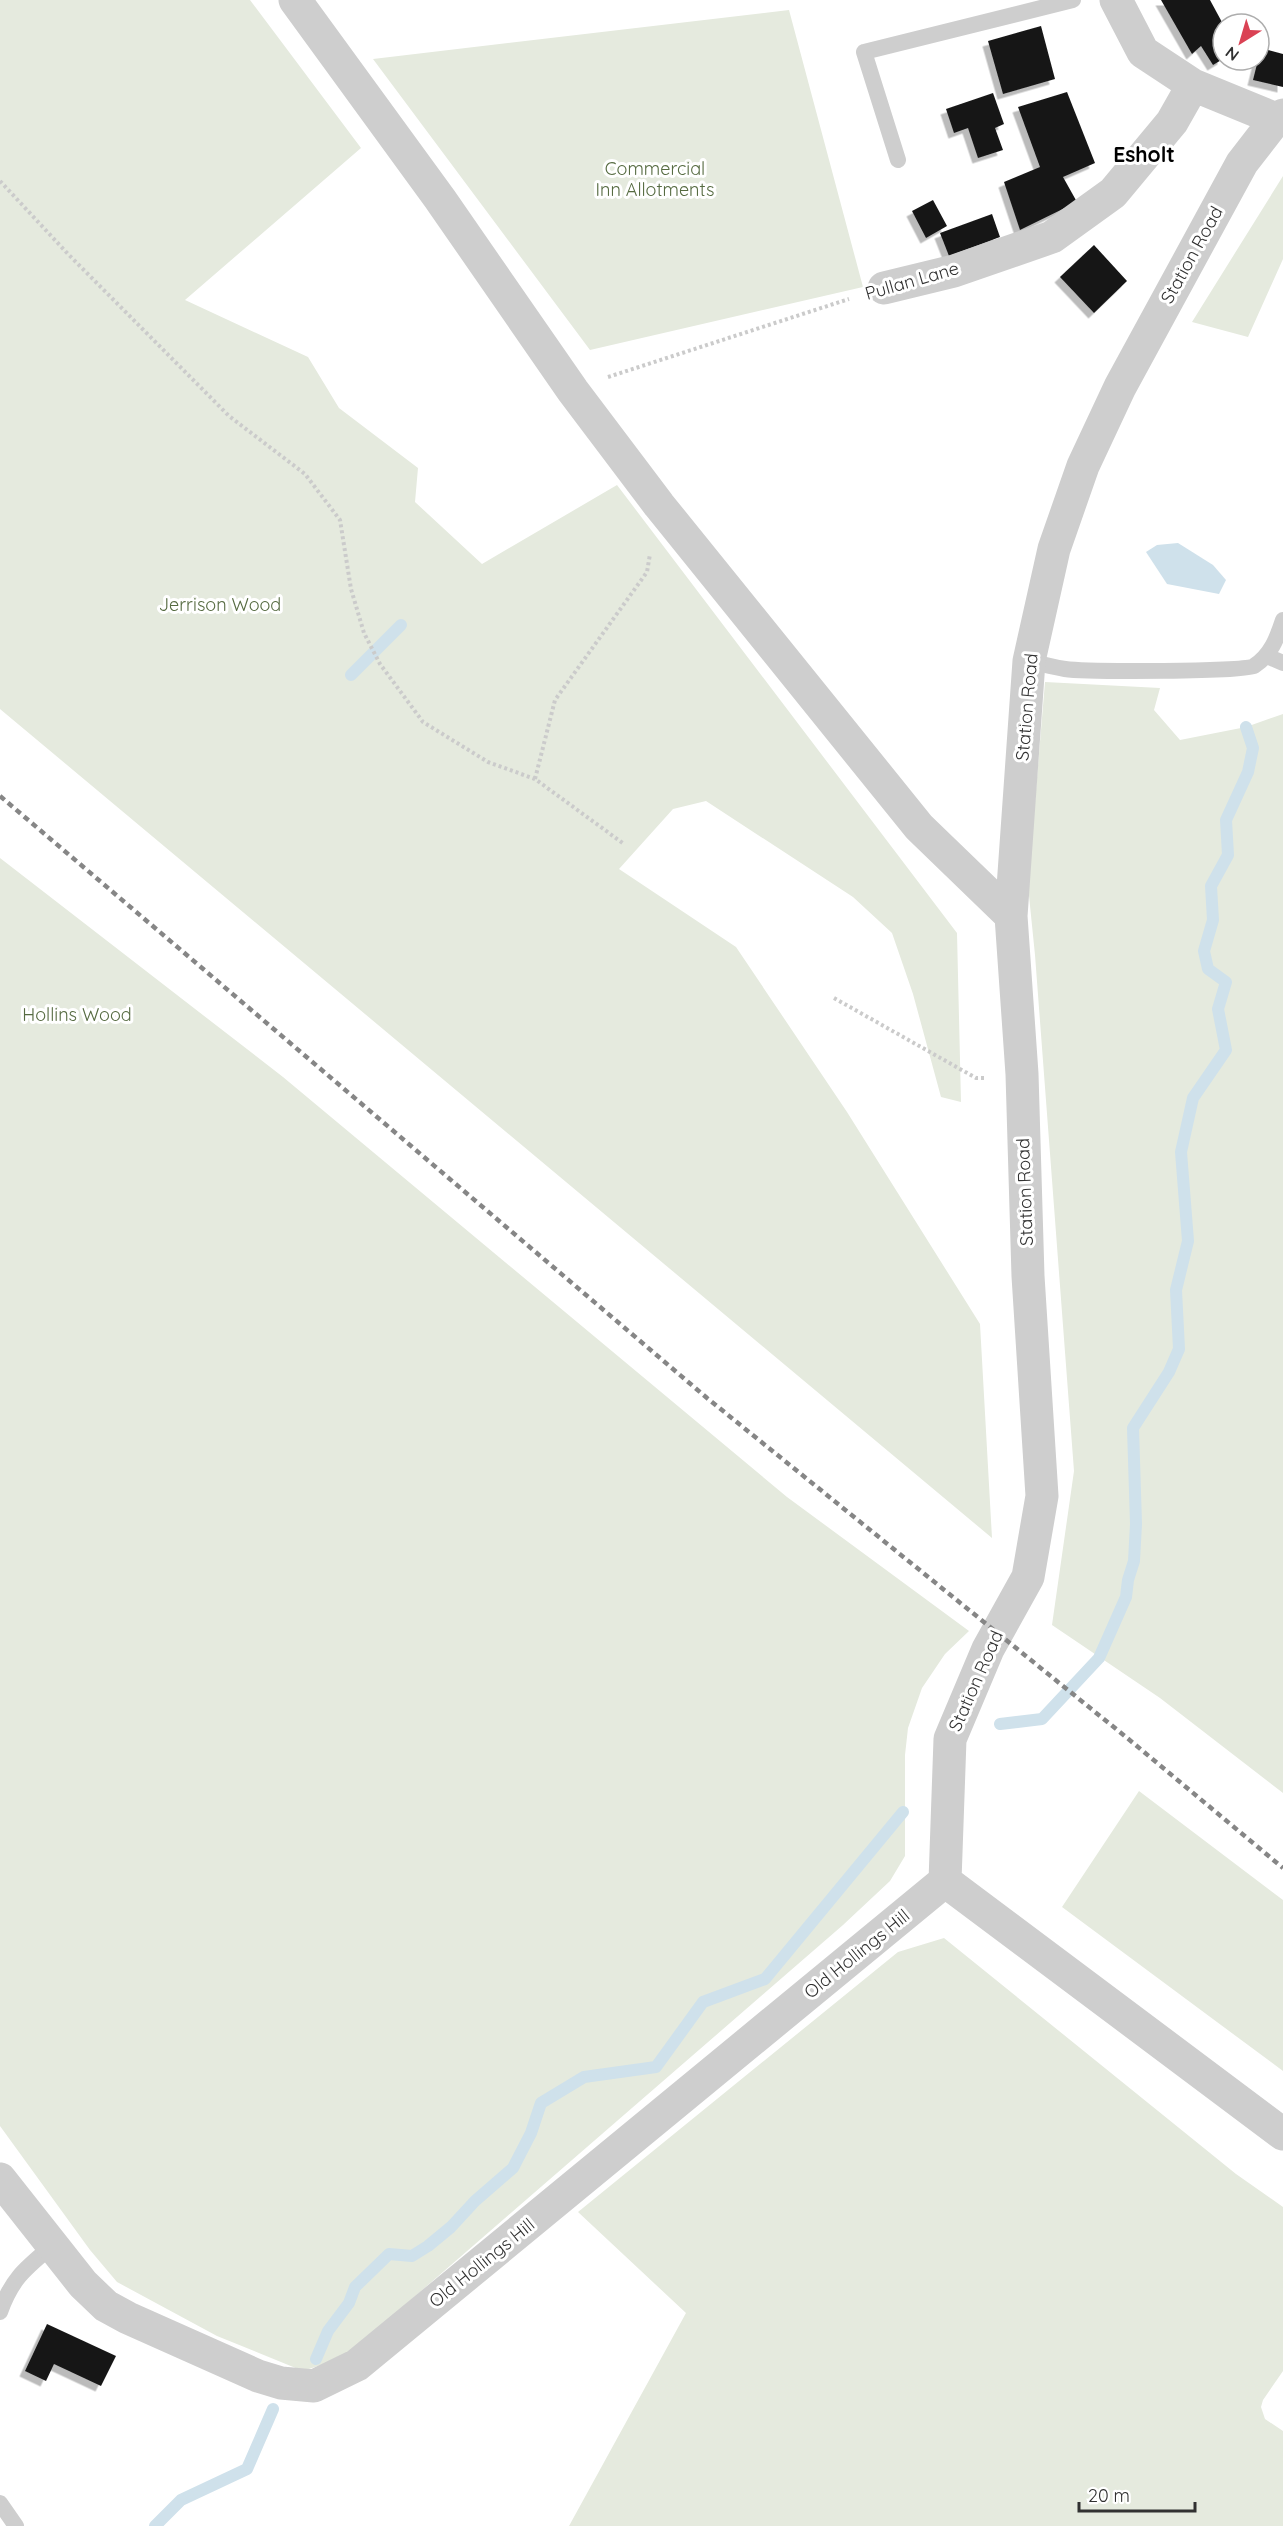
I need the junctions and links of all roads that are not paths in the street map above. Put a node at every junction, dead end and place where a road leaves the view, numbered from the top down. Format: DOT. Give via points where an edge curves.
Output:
graph roads {
  1 [pos="295,0"];
  2 [pos="1073,0"];
  3 [pos="1116,0"];
  4 [pos="1193,85"];
  5 [pos="1279,117"];
  6 [pos="898,160"];
  7 [pos="885,288"];
  8 [pos="1283,620"];
  9 [pos="1267,656"];
  10 [pos="1029,661"];
  11 [pos="1283,663"];
  12 [pos="1011,916"];
  13 [pos="945,1881"];
  14 [pos="1283,2134"];
  15 [pos="0,2179"];
  16 [pos="52,2246"];
  17 [pos="0,2312"];
  18 [pos="0,2503"];
  19 [pos="16,2526"];
  1 -- 12 [label="street" via="573,391 659,505 919,827"];
  2 -- 6 [label="lane" via="864,52"];
  3 -- 4 [label="street" via="1143,52"];
  4 -- 5 [label="street"];
  4 -- 7 [label="street, Pullan Lane" via="1172,122 1113,193 1052,237 954,271"];
  5 -- 10 [label="street, Station Road" via="1242,164 1120,387 1083,466 1054,549"];
  8 -- 9 [label="lane"];
  9 -- 10 [label="lane" via="1252,667 1179,670 1066,669"];
  9 -- 11 [label="lane"];
  10 -- 12 [label="street, Station Road"];
  12 -- 13 [label="street, Station Road" via="1042,1496 1028,1577 988,1648 950,1738"];
  13 -- 14 [label="street"];
  13 -- 16 [label="street, Old Hollings Hill" via="357,2365 314,2386 258,2376 128,2318 106,2306 82,2284"];
  15 -- 16 [label="street, Old Hollings Hill"];
  16 -- 17 [label="lane" via="22,2271 8,2290"];
  18 -- 19 [label="lane"];
}
